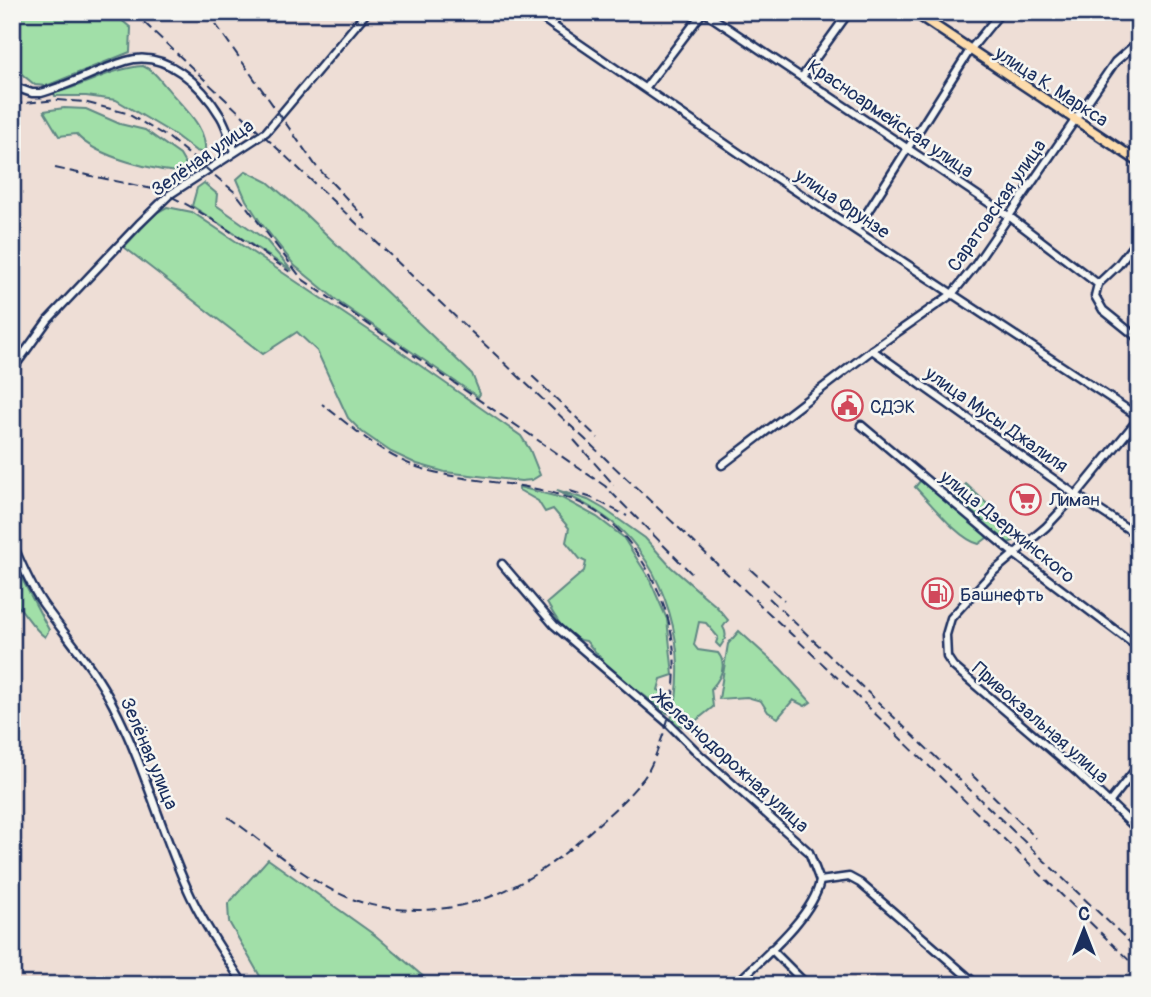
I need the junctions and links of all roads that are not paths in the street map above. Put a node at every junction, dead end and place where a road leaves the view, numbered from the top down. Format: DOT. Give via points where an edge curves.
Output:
graph roads {
  1 [pos="367,12"];
  2 [pos="533,12"];
  3 [pos="561,12"];
  4 [pos="703,12"];
  5 [pos="849,12"];
  6 [pos="914,12"];
  7 [pos="1001,12"];
  8 [pos="552,25"];
  9 [pos="1139,41"];
  10 [pos="970,50"];
  11 [pos="803,77"];
  12 [pos="12,86"];
  13 [pos="646,87"];
  14 [pos="1075,119"];
  15 [pos="909,150"];
  16 [pos="235,151"];
  17 [pos="1139,162"];
  18 [pos="1010,218"];
  19 [pos="856,230"];
  20 [pos="1139,238"];
  21 [pos="1098,284"];
  22 [pos="952,294"];
  23 [pos="1139,339"];
  24 [pos="872,350"];
  25 [pos="12,370"];
  26 [pos="1139,417"];
  27 [pos="861,425"];
  28 [pos="722,465"];
  29 [pos="1076,495"];
  30 [pos="1139,536"];
  31 [pos="12,542"];
  32 [pos="1013,553"];
  33 [pos="502,564"];
  34 [pos="1139,648"];
  35 [pos="1138,770"];
  36 [pos="1109,803"];
  37 [pos="1139,831"];
  38 [pos="820,881"];
  39 [pos="771,949"];
  40 [pos="244,985"];
  41 [pos="736,985"];
  42 [pos="807,985"];
  43 [pos="977,985"];
  1 -- 16 [label="street, Зелёная улица" via="265,132"];
  2 -- 8 [label="street, улица Фрунзе"];
  3 -- 8 [label="street"];
  4 -- 11 [label="street, Красноармейская улица"];
  4 -- 13 [label="street"];
  5 -- 11 [label="street"];
  6 -- 10 [label="main road, улица К. Маркса"];
  7 -- 10 [label="street"];
  8 -- 13 [label="street, улица Фрунзе"];
  9 -- 14 [label="street, Саратовская улица" via="1115,62"];
  10 -- 14 [label="main road, улица К. Маркса"];
  10 -- 15 [label="street"];
  11 -- 15 [label="street, Красноармейская улица"];
  12 -- 16 [label="street" via="41,93 128,60 162,60 211,101"];
  13 -- 19 [label="street, улица Фрунзе"];
  14 -- 17 [label="main road, улица К. Маркса"];
  14 -- 18 [label="street, Саратовская улица"];
  15 -- 18 [label="street, Красноармейская улица"];
  15 -- 19 [label="street"];
  16 -- 25 [label="street, Зелёная улица" via="169,195 139,224 48,320"];
  18 -- 21 [label="street, Красноармейская улица"];
  18 -- 22 [label="street, Саратовская улица"];
  19 -- 22 [label="street, улица Фрунзе"];
  20 -- 21 [label="street"];
  21 -- 23 [label="street" via="1096,296 1103,310"];
  22 -- 24 [label="street, Саратовская улица"];
  22 -- 26 [label="street, улица Фрунзе"];
  24 -- 28 [label="street, Саратовская улица"];
  24 -- 29 [label="street, улица Мусы Джалиля"];
  26 -- 29 [label="street"];
  27 -- 32 [label="street, улица Дзержинского"];
  29 -- 30 [label="street, улица Мусы Джалиля"];
  29 -- 32 [label="street"];
  31 -- 40 [label="street, Зелёная улица" via="42,603 89,663 114,705 187,888"];
  32 -- 34 [label="street, улица Дзержинского"];
  32 -- 36 [label="street, Привокзальная улица" via="951,618 947,657"];
  33 -- 38 [label="street, Железнодорожная улица" via="554,625 809,852"];
  35 -- 36 [label="street"];
  36 -- 37 [label="street, Привокзальная улица"];
  38 -- 39 [label="street" via="801,916"];
  38 -- 43 [label="street" via="849,877 860,883"];
  39 -- 41 [label="street"];
  39 -- 42 [label="street"];
}
